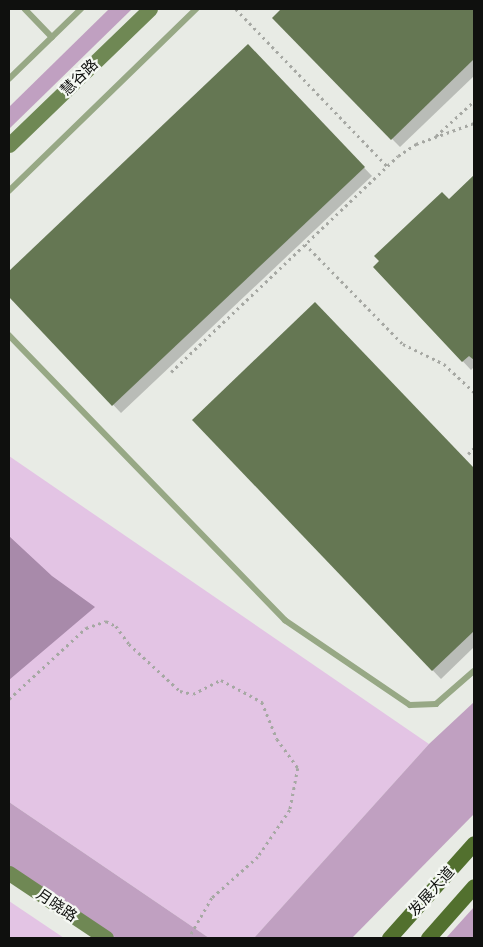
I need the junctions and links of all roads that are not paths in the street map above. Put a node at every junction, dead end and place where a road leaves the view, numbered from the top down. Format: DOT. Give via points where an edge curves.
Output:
graph roads {
  1 [pos="25,9"];
  2 [pos="81,9"];
  3 [pos="150,9"];
  4 [pos="196,9"];
  5 [pos="52,37"];
  6 [pos="9,79"];
  7 [pos="9,145"];
  8 [pos="9,192"];
  9 [pos="9,335"];
  10 [pos="474,671"];
  11 [pos="474,843"];
  12 [pos="9,873"];
  13 [pos="474,886"];
  14 [pos="106,938"];
  15 [pos="388,938"];
  16 [pos="428,938"];
  1 -- 5 [label="lane"];
  2 -- 5 [label="lane"];
  3 -- 7 [label="street, 慧谷路"];
  4 -- 8 [label="lane"];
  5 -- 6 [label="lane"];
  9 -- 10 [label="lane" via="286,620 410,705 436,704"];
  11 -- 15 [label="main road, 发展大道"];
  12 -- 14 [label="street, 月晓路"];
  13 -- 16 [label="main road, 发展大道"];
}
